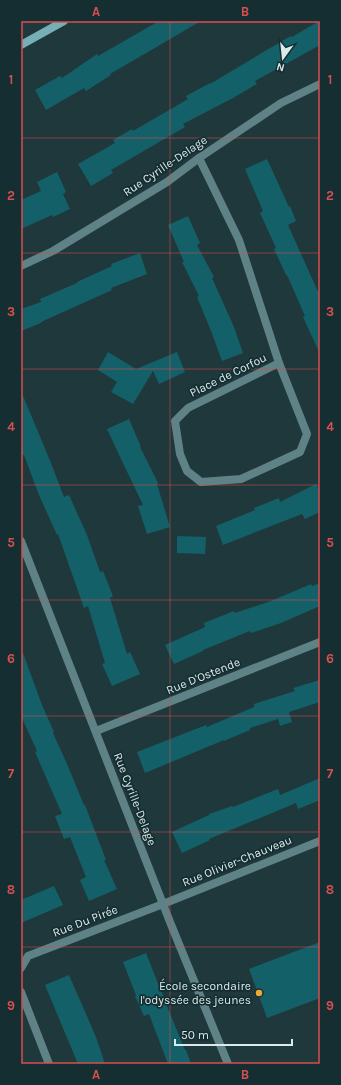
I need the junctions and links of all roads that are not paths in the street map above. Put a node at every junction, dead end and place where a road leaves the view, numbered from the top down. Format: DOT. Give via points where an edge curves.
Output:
graph roads {
  1 [pos="64,21"];
  2 [pos="21,45"];
  3 [pos="320,84"];
  4 [pos="199,158"];
  5 [pos="21,266"];
  6 [pos="279,363"];
  7 [pos="21,541"];
  8 [pos="320,642"];
  9 [pos="96,731"];
  10 [pos="320,841"];
  11 [pos="163,904"];
  12 [pos="21,968"];
  13 [pos="21,992"];
  14 [pos="48,1064"];
  15 [pos="228,1064"];
  1 -- 2 [label="street"];
  3 -- 4 [label="street, Rue Cyrille-Delage" via="281,103"];
  4 -- 5 [label="street, Rue Cyrille-Delage" via="154,190 53,251"];
  4 -- 6 [label="street, Place de Corfou" via="239,240"];
  6 -- 6 [label="street, Place de Corfou" via="188,408 175,421 182,459 188,471 201,482 241,478 300,452 307,434"];
  7 -- 9 [label="street, Rue Cyrille-Delage"];
  8 -- 9 [label="street, Rue D'Ostende"];
  9 -- 11 [label="street, Rue Cyrille-Delage"];
  10 -- 11 [label="street, Rue Olivier-Chauveau"];
  11 -- 12 [label="street, Rue Du Pirée" via="28,956"];
  11 -- 15 [label="street, Rue Cyrille-Delage"];
  13 -- 14 [label="street"];
}
